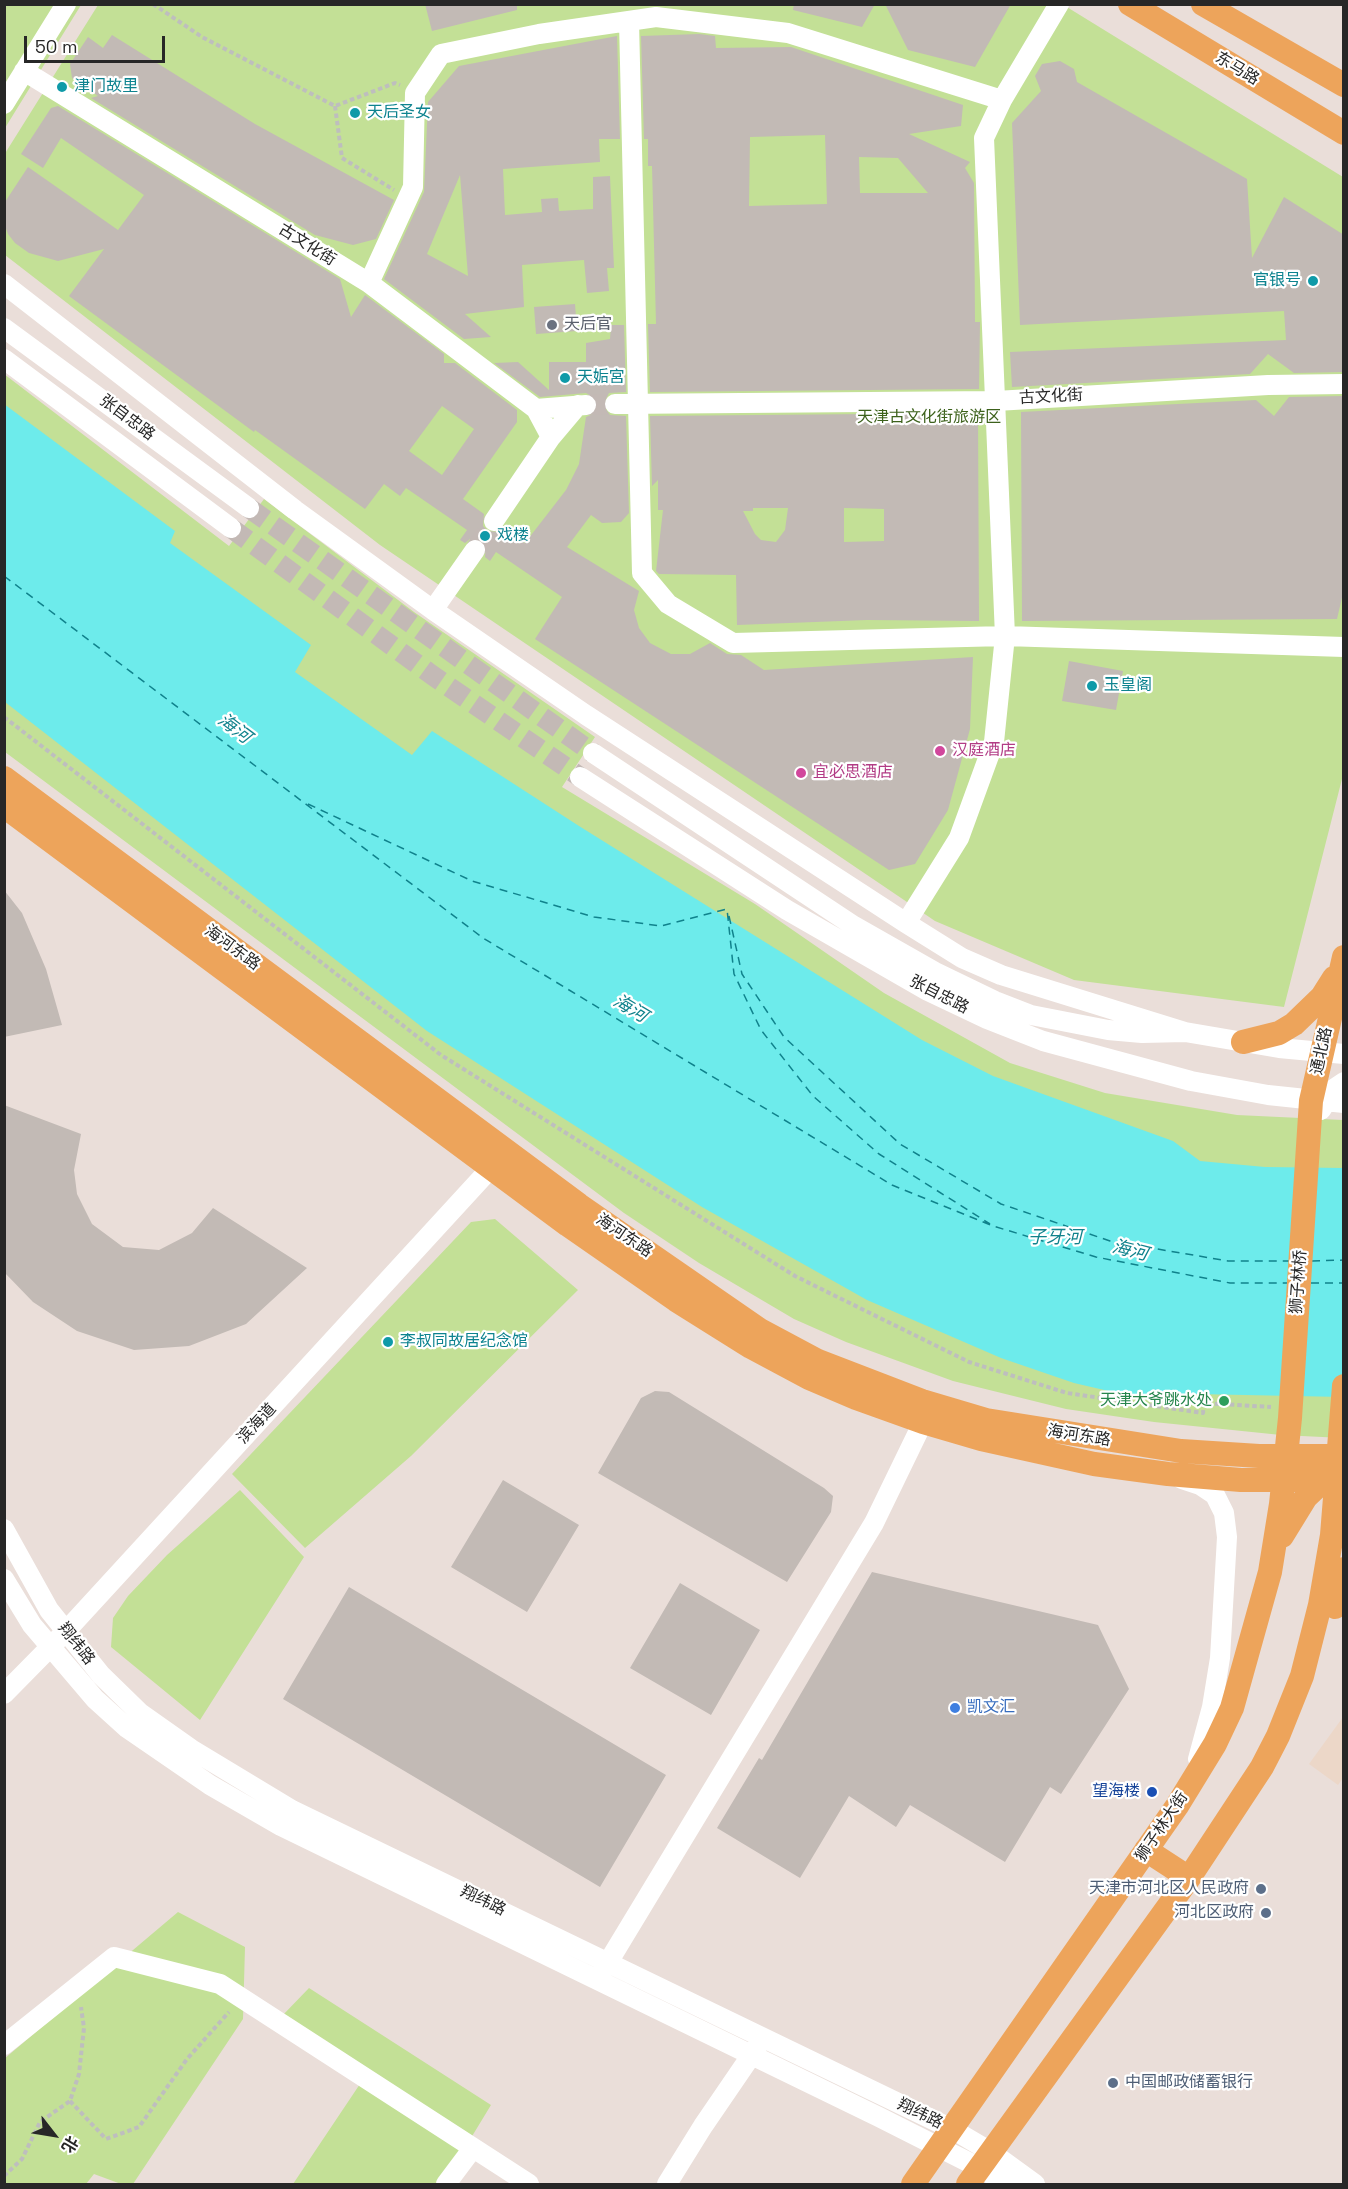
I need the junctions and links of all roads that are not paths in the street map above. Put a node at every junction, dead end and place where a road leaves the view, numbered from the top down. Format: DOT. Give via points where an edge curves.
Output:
graph roads {
  1 [pos="66,4"];
  2 [pos="1059,4"];
  3 [pos="1130,4"];
  4 [pos="1203,4"];
  5 [pos="629,21"];
  6 [pos="24,71"];
  7 [pos="1344,85"];
  8 [pos="1002,100"];
  9 [pos="4,104"];
  10 [pos="1344,133"];
  11 [pos="369,283"];
  12 [pos="4,284"];
  13 [pos="4,328"];
  14 [pos="4,359"];
  15 [pos="1344,384"];
  16 [pos="996,400"];
  17 [pos="639,403"];
  18 [pos="615,404"];
  19 [pos="536,409"];
  20 [pos="551,437"];
  21 [pos="249,508"];
  22 [pos="494,521"];
  23 [pos="231,528"];
  24 [pos="475,550"];
  25 [pos="433,610"];
  26 [pos="1005,636"];
  27 [pos="1344,647"];
  28 [pos="593,753"];
  29 [pos="580,777"];
  30 [pos="4,778"];
  31 [pos="4,806"];
  32 [pos="906,923"];
  33 [pos="1343,960"];
  34 [pos="1185,1032"];
  35 [pos="1242,1042"];
  36 [pos="1332,1053"];
  37 [pos="1344,1082"];
  38 [pos="1327,1102"];
  39 [pos="1307,1147"];
  40 [pos="507,1151"];
  41 [pos="491,1169"];
  42 [pos="1344,1386"];
  43 [pos="1282,1413"];
  44 [pos="923,1422"];
  45 [pos="1286,1456"];
  46 [pos="1338,1470"];
  47 [pos="1168,1474"];
  48 [pos="1283,1482"];
  49 [pos="4,1529"];
  50 [pos="1344,1569"];
  51 [pos="1270,1572"];
  52 [pos="4,1579"];
  53 [pos="66,1630"];
  54 [pos="50,1647"];
  55 [pos="1302,1676"];
  56 [pos="4,1694"];
  57 [pos="1188,1788"];
  58 [pos="1146,1850"];
  59 [pos="1189,1878"];
  60 [pos="609,1962"];
  61 [pos="597,1980"];
  62 [pos="764,2037"];
  63 [pos="4,2045"];
  64 [pos="750,2056"];
  65 [pos="945,2138"];
  66 [pos="473,2148"];
  67 [pos="980,2168"];
  68 [pos="446,2184"];
  69 [pos="529,2184"];
  70 [pos="667,2184"];
  71 [pos="914,2184"];
  72 [pos="1007,2184"];
  73 [pos="1035,2184"];
  1 -- 6 [label="street"];
  2 -- 8 [label="street"];
  3 -- 10 [label="main road, 东马路"];
  4 -- 7 [label="main road"];
  5 -- 8 [label="street" via="656,17 788,33"];
  5 -- 11 [label="street" via="441,54 415,93 413,187"];
  5 -- 17 [label="street"];
  6 -- 9 [label="street"];
  6 -- 11 [label="street, 古文化街"];
  8 -- 16 [label="street" via="984,138"];
  11 -- 19 [label="street, 古文化街"];
  12 -- 25 [label="street" via="295,510"];
  13 -- 21 [label="street, 张自忠路"];
  14 -- 23 [label="street, 张自忠路"];
  15 -- 16 [label="street, 古文化街"];
  16 -- 17 [label="street, 古文化街"];
  16 -- 26 [label="street"];
  17 -- 18 [label="street, 古文化街"];
  17 -- 26 [label="street" via="642,573 668,604 733,643"];
  19 -- 20 [label="street"];
  19 -- 20 [label="street" via="582,405"];
  20 -- 22 [label="street"];
  24 -- 25 [label="street"];
  25 -- 32 [label="street" via="586,715"];
  26 -- 27 [label="street"];
  26 -- 32 [label="street" via="994,742 959,838"];
  28 -- 34 [label="street, 张自忠路" via="854,926 994,1001 1031,1015 1108,1030"];
  29 -- 38 [label="street, 张自忠路" via="788,910 928,991 987,1020 1043,1041 1191,1081"];
  30 -- 40 [label="main road, 海河东路"];
  31 -- 41 [label="main road, 海河东路"];
  32 -- 34 [label="street" via="962,958 1001,975"];
  33 -- 35 [label="main road" via="1322,996 1294,1024 1279,1033"];
  33 -- 36 [label="main road, 通北路"];
  34 -- 35 [label="street, 张自忠路"];
  35 -- 36 [label="street, 张自忠路"];
  36 -- 38 [label="main road, 通北路"];
  37 -- 38 [label="street"];
  38 -- 39 [label="main road, 通北路"];
  39 -- 43 [label="main road, 狮子林桥"];
  40 -- 41 [label="street, 滨海道"];
  40 -- 45 [label="main road, 海河东路" via="760,1330 862,1381 986,1420 1181,1451"];
  41 -- 44 [label="main road, 海河东路" via="675,1300 751,1347 828,1386"];
  41 -- 53 [label="street, 滨海道"];
  42 -- 46 [label="main road"];
  43 -- 45 [label="main road, 狮子林大街"];
  44 -- 47 [label="main road, 海河东路" via="1083,1461"];
  44 -- 60 [label="street" via="874,1523"];
  45 -- 46 [label="main road, 海河东路"];
  45 -- 48 [label="main road, 狮子林大街"];
  46 -- 48 [label="main road, 海河东路"];
  46 -- 51 [label="main road" via="1293,1514"];
  46 -- 55 [label="main road" via="1320,1605"];
  47 -- 48 [label="main road, 海河东路"];
  47 -- 57 [label="street" via="1200,1485 1215,1495 1224,1513 1227,1537 1220,1658 1205,1739"];
  48 -- 51 [label="main road, 狮子林大街"];
  49 -- 53 [label="street, 翔纬路" via="49,1610"];
  50 -- 55 [label="main road" via="1331,1627"];
  51 -- 57 [label="main road, 狮子林大街" via="1232,1708"];
  52 -- 54 [label="street, 翔纬路"];
  53 -- 54 [label="street, 滨海道"];
  53 -- 60 [label="street, 翔纬路" via="101,1676 134,1707 222,1769 292,1810"];
  54 -- 56 [label="street, 滨海道"];
  54 -- 61 [label="street, 翔纬路" via="95,1700 127,1728 210,1785 281,1826"];
  55 -- 59 [label="main road" via="1262,1767"];
  57 -- 58 [label="main road, 狮子林大街"];
  58 -- 59 [label="main road"];
  58 -- 65 [label="main road, 狮子林大街"];
  59 -- 67 [label="main road"];
  60 -- 61 [label="street"];
  60 -- 62 [label="street, 翔纬路"];
  61 -- 64 [label="street, 翔纬路"];
  62 -- 64 [label="street"];
  62 -- 65 [label="street, 翔纬路"];
  63 -- 66 [label="street" via="114,1957 220,1984"];
  64 -- 65 [label="street, 翔纬路"];
  64 -- 70 [label="street"];
  65 -- 67 [label="street, 翔纬路"];
  65 -- 71 [label="main road, 狮子林大街"];
  66 -- 68 [label="street"];
  66 -- 69 [label="street"];
  67 -- 72 [label="street, 翔纬路"];
  67 -- 73 [label="street, 翔纬路"];
}
